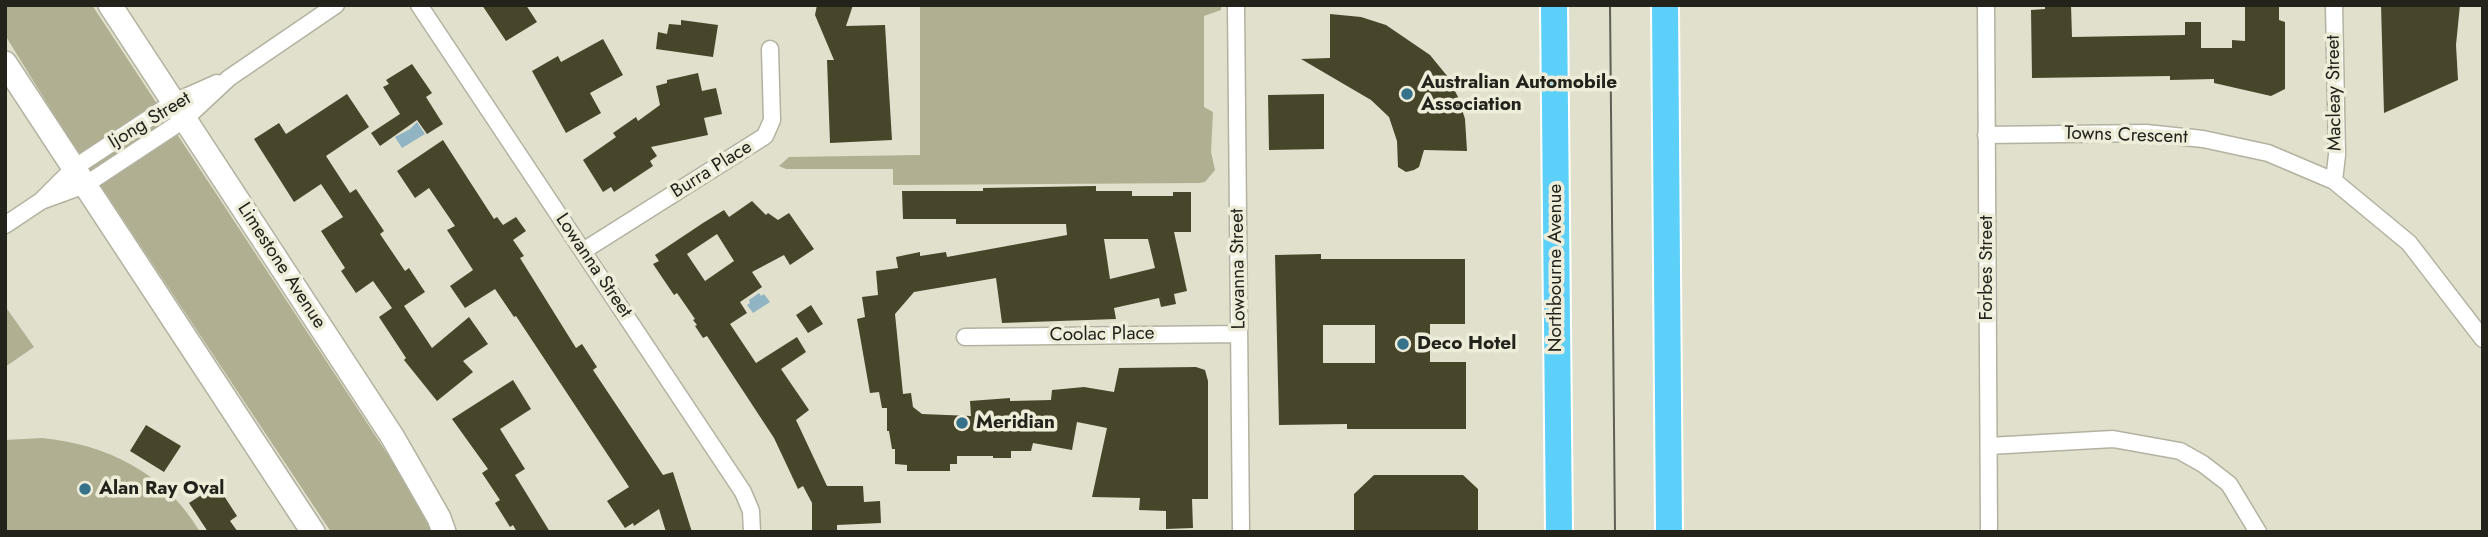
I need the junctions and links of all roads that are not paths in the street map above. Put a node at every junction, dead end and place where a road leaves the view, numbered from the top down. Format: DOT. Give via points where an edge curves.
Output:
graph roads {
  1 [pos="110,5"];
  2 [pos="336,5"];
  3 [pos="419,5"];
  4 [pos="1236,5"];
  5 [pos="1554,5"];
  6 [pos="1665,5"];
  7 [pos="1986,5"];
  8 [pos="2334,5"];
  9 [pos="769,49"];
  10 [pos="5,63"];
  11 [pos="179,111"];
  12 [pos="1986,135"];
  13 [pos="80,176"];
  14 [pos="2334,181"];
  15 [pos="5,225"];
  16 [pos="583,251"];
  17 [pos="1239,334"];
  18 [pos="965,337"];
  19 [pos="2483,339"];
  20 [pos="1989,446"];
  21 [pos="313,532"];
  22 [pos="444,532"];
  23 [pos="752,532"];
  24 [pos="1241,532"];
  25 [pos="1559,532"];
  26 [pos="1670,532"];
  27 [pos="1989,532"];
  28 [pos="2258,532"];
  1 -- 11 [label="main road, Limestone Avenue"];
  2 -- 11 [label="street, Ijong Street"];
  3 -- 16 [label="street, Lowanna Street"];
  4 -- 17 [label="street, Lowanna Street"];
  5 -- 25 [label="highway, Northbourne Avenue"];
  6 -- 26 [label="highway"];
  7 -- 12 [label="street, Forbes Street"];
  8 -- 14 [label="street, Macleay Street"];
  9 -- 16 [label="street, Burra Place" via="772,120 765,136"];
  10 -- 13 [label="main road"];
  11 -- 13 [label="street, Ijong Street"];
  11 -- 22 [label="main road, Limestone Avenue" via="392,436"];
  12 -- 14 [label="street, Towns Crescent" via="2146,133 2203,139 2268,153"];
  12 -- 20 [label="street, Forbes Street"];
  13 -- 15 [label="street, Ijong Street"];
  13 -- 21 [label="main road"];
  14 -- 19 [label="street, Towns Crescent" via="2409,243"];
  16 -- 23 [label="street, Lowanna Street" via="743,492 751,511"];
  17 -- 18 [label="street, Coolac Place"];
  17 -- 24 [label="street, Lowanna Street"];
  20 -- 27 [label="street, Forbes Street"];
  20 -- 28 [label="street" via="2113,439 2180,451 2229,484"];
}
